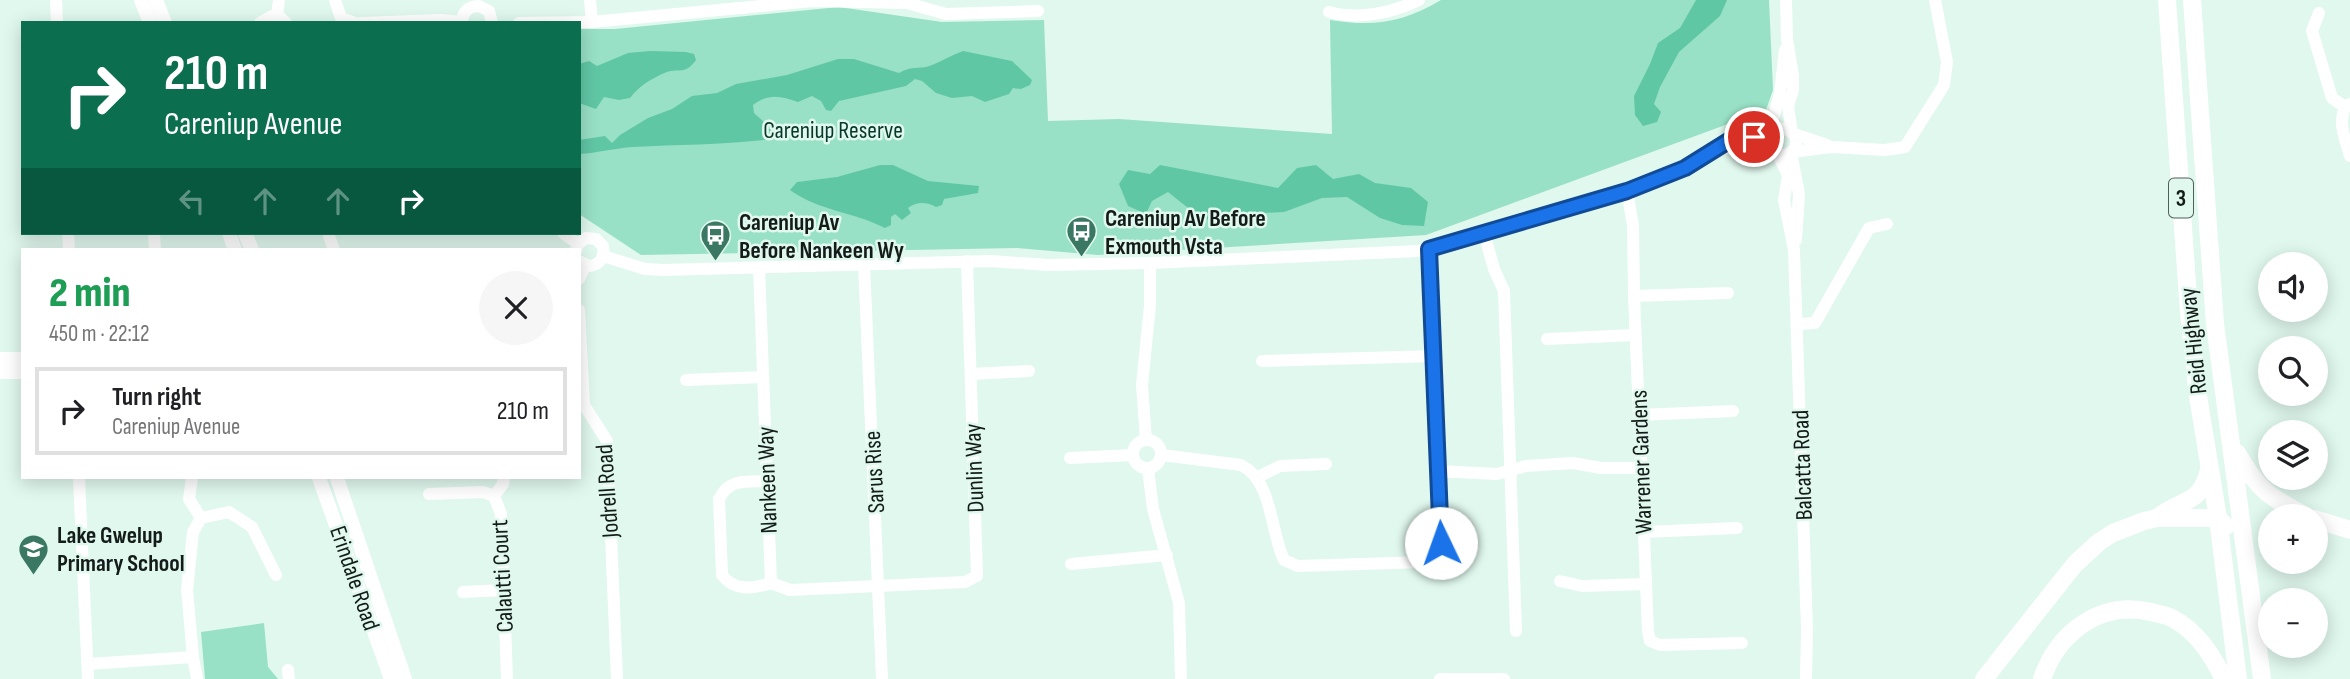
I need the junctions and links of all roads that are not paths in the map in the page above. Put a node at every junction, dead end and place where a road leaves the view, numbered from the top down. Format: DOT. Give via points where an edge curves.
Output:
graph roads {
  1 [pos="56,0"];
  2 [pos="141,0"];
  3 [pos="279,0"];
  4 [pos="335,0"];
  5 [pos="590,0"];
  6 [pos="1419,0"];
  7 [pos="1786,0"];
  8 [pos="1935,0"];
  9 [pos="2167,0"];
  10 [pos="2192,0"];
  11 [pos="908,2"];
  12 [pos="704,6"];
  13 [pos="1376,7"];
  14 [pos="483,8"];
  15 [pos="1038,11"];
  16 [pos="1329,12"];
  17 [pos="2319,13"];
  18 [pos="281,19"];
  19 [pos="57,21"];
  20 [pos="149,21"];
  21 [pos="263,21"];
  22 [pos="349,21"];
  23 [pos="407,21"];
  24 [pos="446,21"];
  25 [pos="462,21"];
  26 [pos="581,22"];
  27 [pos="592,22"];
  28 [pos="1787,39"];
  29 [pos="2348,105"];
  30 [pos="1793,133"];
  31 [pos="1772,135"];
  32 [pos="1831,147"];
  33 [pos="1719,148"];
  34 [pos="1784,152"];
  35 [pos="2350,156"];
  36 [pos="1627,191"];
  37 [pos="1887,224"];
  38 [pos="1484,233"];
  39 [pos="577,247"];
  40 [pos="1429,249"];
  41 [pos="603,256"];
  42 [pos="967,261"];
  43 [pos="582,263"];
  44 [pos="1150,263"];
  45 [pos="864,264"];
  46 [pos="759,268"];
  47 [pos="1728,293"];
  48 [pos="1634,296"];
  49 [pos="1798,324"];
  50 [pos="1635,335"];
  51 [pos="1547,339"];
  52 [pos="581,348"];
  53 [pos="1433,356"];
  54 [pos="0,359"];
  55 [pos="21,359"];
  56 [pos="1262,361"];
  57 [pos="1029,370"];
  58 [pos="0,372"];
  59 [pos="21,372"];
  60 [pos="971,374"];
  61 [pos="764,377"];
  62 [pos="687,380"];
  63 [pos="1733,411"];
  64 [pos="1639,415"];
  65 [pos="1146,440"];
  66 [pos="2231,440"];
  67 [pos="1133,455"];
  68 [pos="1161,455"];
  69 [pos="1070,457"];
  70 [pos="2210,463"];
  71 [pos="1326,464"];
  72 [pos="1640,468"];
  73 [pos="1148,469"];
  74 [pos="1437,471"];
  75 [pos="1510,471"];
  76 [pos="1258,477"];
  77 [pos="79,479"];
  78 [pos="192,479"];
  79 [pos="319,479"];
  80 [pos="337,479"];
  81 [pos="504,479"];
  82 [pos="768,481"];
  83 [pos="429,494"];
  84 [pos="494,496"];
  85 [pos="2282,504"];
  86 [pos="201,518"];
  87 [pos="2157,518"];
  88 [pos="2218,518"];
  89 [pos="2328,523"];
  90 [pos="1737,528"];
  91 [pos="2350,530"];
  92 [pos="1644,533"];
  93 [pos="1167,555"];
  94 [pos="2246,556"];
  95 [pos="1071,564"];
  96 [pos="276,575"];
  97 [pos="1560,581"];
  98 [pos="771,583"];
  99 [pos="1645,584"];
  100 [pos="879,587"];
  101 [pos="504,590"];
  102 [pos="463,592"];
  103 [pos="1516,631"];
  104 [pos="1742,643"];
  105 [pos="193,657"];
  106 [pos="88,664"];
  107 [pos="88,679"];
  108 [pos="197,679"];
  109 [pos="391,679"];
  110 [pos="405,679"];
  111 [pos="507,679"];
  112 [pos="617,679"];
  113 [pos="882,679"];
  114 [pos="1181,679"];
  115 [pos="1440,679"];
  116 [pos="1451,679"];
  117 [pos="1504,679"];
  118 [pos="1806,679"];
  119 [pos="1984,679"];
  120 [pos="2042,679"];
  121 [pos="2224,679"];
  122 [pos="2238,679"];
  123 [pos="2262,679"];
  1 -- 19 [label="street"];
  2 -- 20 [label="main road"];
  3 -- 18 [label="street"];
  4 -- 22 [label="street" via="341,18"];
  5 -- 27 [label="street"];
  6 -- 13 [label="street" via="1397,10"];
  7 -- 28 [label="street"];
  8 -- 32 [label="street" via="1947,62 1944,85 1905,148"];
  9 -- 70 [label="highway, Reid Highway / 3" via="2189,312"];
  10 -- 66 [label="highway, Reid Highway / 3" via="2210,275"];
  11 -- 12 [label="street"];
  11 -- 15 [label="street" via="946,14"];
  12 -- 27 [label="street"];
  13 -- 16 [label="street" via="1341,15"];
  14 -- 25 [label="street" via="465,12"];
  17 -- 29 [label="street" via="2312,31 2332,98"];
  18 -- 21 [label="street"];
  23 -- 24 [label="street"];
  26 -- 27 [label="street"];
  28 -- 30 [label="street" via="1793,76 1788,106"];
  28 -- 31 [label="street"];
  29 -- 35 [label="street" via="2342,127"];
  30 -- 31 [label="street" via="1782,129"];
  30 -- 32 [label="street"];
  30 -- 34 [label="street" via="1796,143"];
  31 -- 33 [label="street" via="1730,140"];
  31 -- 34 [label="street" via="1770,142"];
  32 -- 34 [label="street"];
  33 -- 34 [label="street"];
  33 -- 36 [label="street" via="1685,168"];
  34 -- 49 [label="street, Balcatta Road" via="1788,175 1784,200 1794,250"];
  36 -- 38 [label="street"];
  36 -- 48 [label="street, Warrener Gardens" via="1633,225"];
  37 -- 49 [label="street" via="1869,228 1815,323"];
  38 -- 40 [label="street"];
  38 -- 75 [label="street" via="1504,291"];
  39 -- 41 [label="street" via="586,238 596,239 603,246"];
  40 -- 44 [label="street"];
  40 -- 53 [label="street"];
  41 -- 43 [label="street" via="593,265"];
  41 -- 46 [label="street" via="655,270"];
  42 -- 44 [label="street"];
  42 -- 45 [label="street"];
  42 -- 60 [label="street, Dunlin Way"];
  44 -- 65 [label="street" via="1142,385"];
  45 -- 46 [label="street"];
  45 -- 100 [label="street, Sarus Rise"];
  46 -- 61 [label="street, Nankeen Way"];
  47 -- 48 [label="street"];
  48 -- 50 [label="street, Warrener Gardens"];
  49 -- 118 [label="street, Balcatta Road"];
  50 -- 51 [label="street"];
  50 -- 64 [label="street, Warrener Gardens"];
  52 -- 112 [label="street, Jodrell Road" via="584,405 607,441"];
  53 -- 56 [label="street"];
  53 -- 74 [label="street"];
  54 -- 55 [label="main road"];
  57 -- 60 [label="street"];
  58 -- 59 [label="main road"];
  60 -- 100 [label="street, Dunlin Way" via="977,576 965,582"];
  61 -- 62 [label="street"];
  61 -- 82 [label="street, Nankeen Way"];
  63 -- 64 [label="street"];
  64 -- 72 [label="street, Warrener Gardens"];
  65 -- 67 [label="street" via="1136,445"];
  65 -- 68 [label="street" via="1155,442"];
  66 -- 85 [label="highway" via="2259,488"];
  66 -- 94 [label="highway, Reid Highway / 3"];
  67 -- 69 [label="street"];
  67 -- 73 [label="street" via="1139,467"];
  68 -- 73 [label="street"];
  68 -- 76 [label="street" via="1241,465"];
  70 -- 87 [label="highway" via="2198,495"];
  70 -- 88 [label="highway, Reid Highway / 3"];
  71 -- 76 [label="street" via="1290,464"];
  72 -- 75 [label="street" via="1559,463"];
  72 -- 92 [label="street, Warrener Gardens"];
  73 -- 93 [label="street" via="1153,509"];
  74 -- 75 [label="street"];
  74 -- 76 [label="street" via="1441,543 1437,555 1425,562 1298,566 1284,560"];
  75 -- 103 [label="street"];
  77 -- 106 [label="street"];
  78 -- 86 [label="street" via="188,499"];
  79 -- 109 [label="main road, Erindale Road"];
  80 -- 110 [label="main road, Erindale Road"];
  81 -- 84 [label="street"];
  82 -- 98 [label="street, Nankeen Way"];
  82 -- 98 [label="street" via="733,483 723,489 719,499 722,575 738,588"];
  83 -- 84 [label="street, Calautti Court" via="483,492"];
  84 -- 101 [label="street, Calautti Court" via="501,514"];
  86 -- 96 [label="street" via="229,512 252,527"];
  86 -- 105 [label="street" via="193,532 187,590"];
  87 -- 88 [label="highway"];
  87 -- 119 [label="highway" via="2099,542"];
  88 -- 94 [label="highway"];
  88 -- 122 [label="highway, Reid Highway / 3"];
  89 -- 91 [label="highway"];
  90 -- 92 [label="street"];
  92 -- 99 [label="street, Warrener Gardens"];
  93 -- 95 [label="street"];
  93 -- 114 [label="street" via="1179,603"];
  94 -- 123 [label="highway, Reid Highway / 3"];
  97 -- 99 [label="street" via="1583,586"];
  98 -- 100 [label="street" via="790,590"];
  99 -- 104 [label="street, Warrener Gardens" via="1650,641 1660,645"];
  100 -- 113 [label="street, Sarus Rise"];
  101 -- 102 [label="street"];
  101 -- 111 [label="street, Calautti Court"];
  105 -- 106 [label="street"];
  105 -- 108 [label="street"];
  106 -- 107 [label="street"];
  115 -- 116 [label="street"];
  116 -- 117 [label="street"];
  120 -- 121 [label="highway" via="2060,645 2081,623 2105,612 2134,609 2172,618 2193,634"];
}
